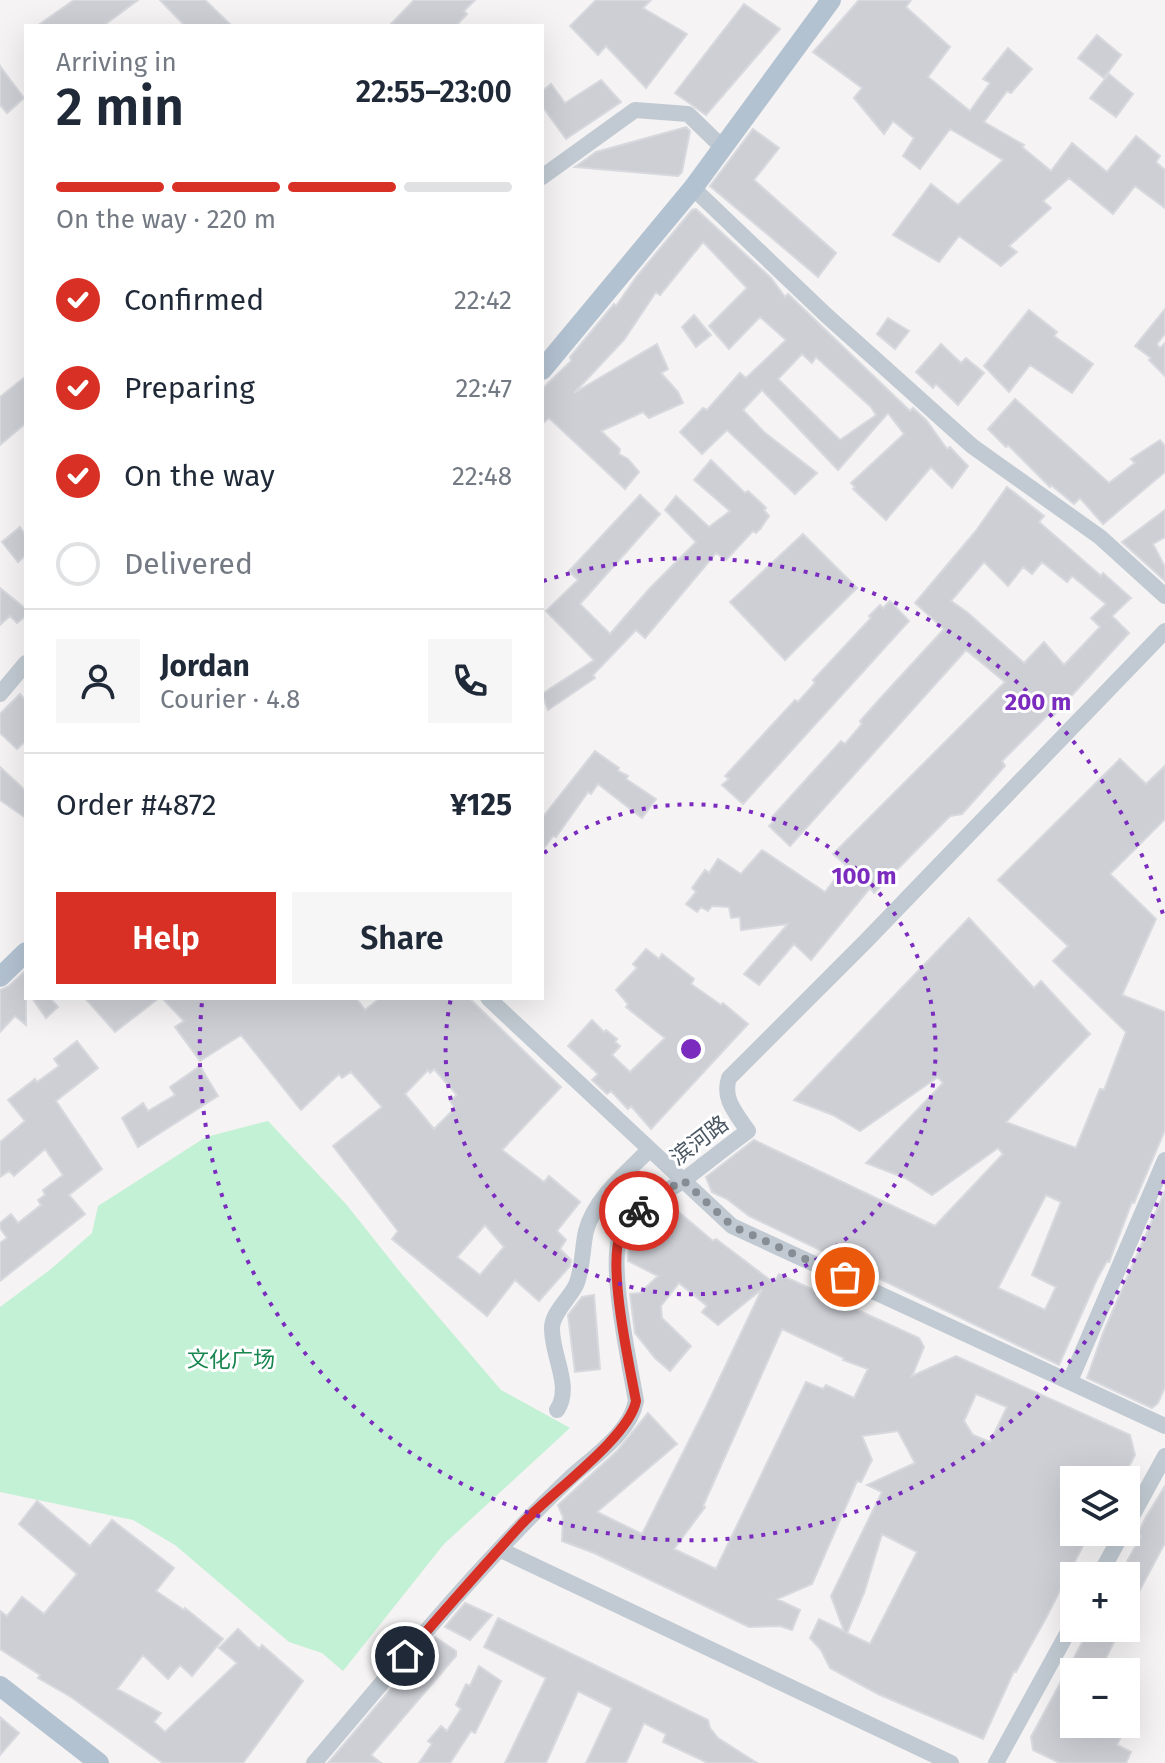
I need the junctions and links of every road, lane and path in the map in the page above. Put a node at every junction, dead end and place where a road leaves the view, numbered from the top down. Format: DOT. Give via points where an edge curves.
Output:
graph roads {
  1 [pos="831,0"];
  2 [pos="723,148"];
  3 [pos="544,176"];
  4 [pos="693,188"];
  5 [pos="544,368"];
  6 [pos="1165,596"];
  7 [pos="1165,631"];
  8 [pos="24,665"];
  9 [pos="0,694"];
  10 [pos="24,954"];
  11 [pos="0,977"];
  12 [pos="490,1000"];
  13 [pos="649,1150"];
  14 [pos="1165,1160"];
  15 [pos="683,1180"];
  16 [pos="1070,1381"];
  17 [pos="557,1410"];
  18 [pos="1165,1426"];
  19 [pos="1165,1456"];
  20 [pos="1140,1502"];
  21 [pos="501,1550"];
  22 [pos="1062,1642"];
  23 [pos="0,1686"];
  24 [pos="99,1763"];
  25 [pos="314,1763"];
  26 [pos="951,1763"];
  27 [pos="996,1763"];
  1 -- 2 [label="main road"];
  2 -- 3 [label="street" via="688,114 635,110"];
  2 -- 4 [label="main road"];
  4 -- 5 [label="main road"];
  4 -- 6 [label="street" via="972,446 1100,537"];
  7 -- 15 [label="street, 滨河路" via="729,1078 728,1101 748,1131"];
  8 -- 9 [label="street"];
  10 -- 11 [label="main road"];
  12 -- 13 [label="street"];
  13 -- 15 [label="street"];
  13 -- 17 [label="street" via="594,1210 575,1286 552,1322 563,1389"];
  14 -- 16 [label="street"];
  15 -- 16 [label="street" via="732,1226"];
  15 -- 21 [label="street, 滨河路" via="647,1203 618,1238 634,1413"];
  16 -- 18 [label="street"];
  19 -- 20 [label="street"];
  21 -- 25 [label="street, 滨河路"];
  21 -- 26 [label="street"];
  22 -- 27 [label="street"];
  23 -- 24 [label="main road"];
}
